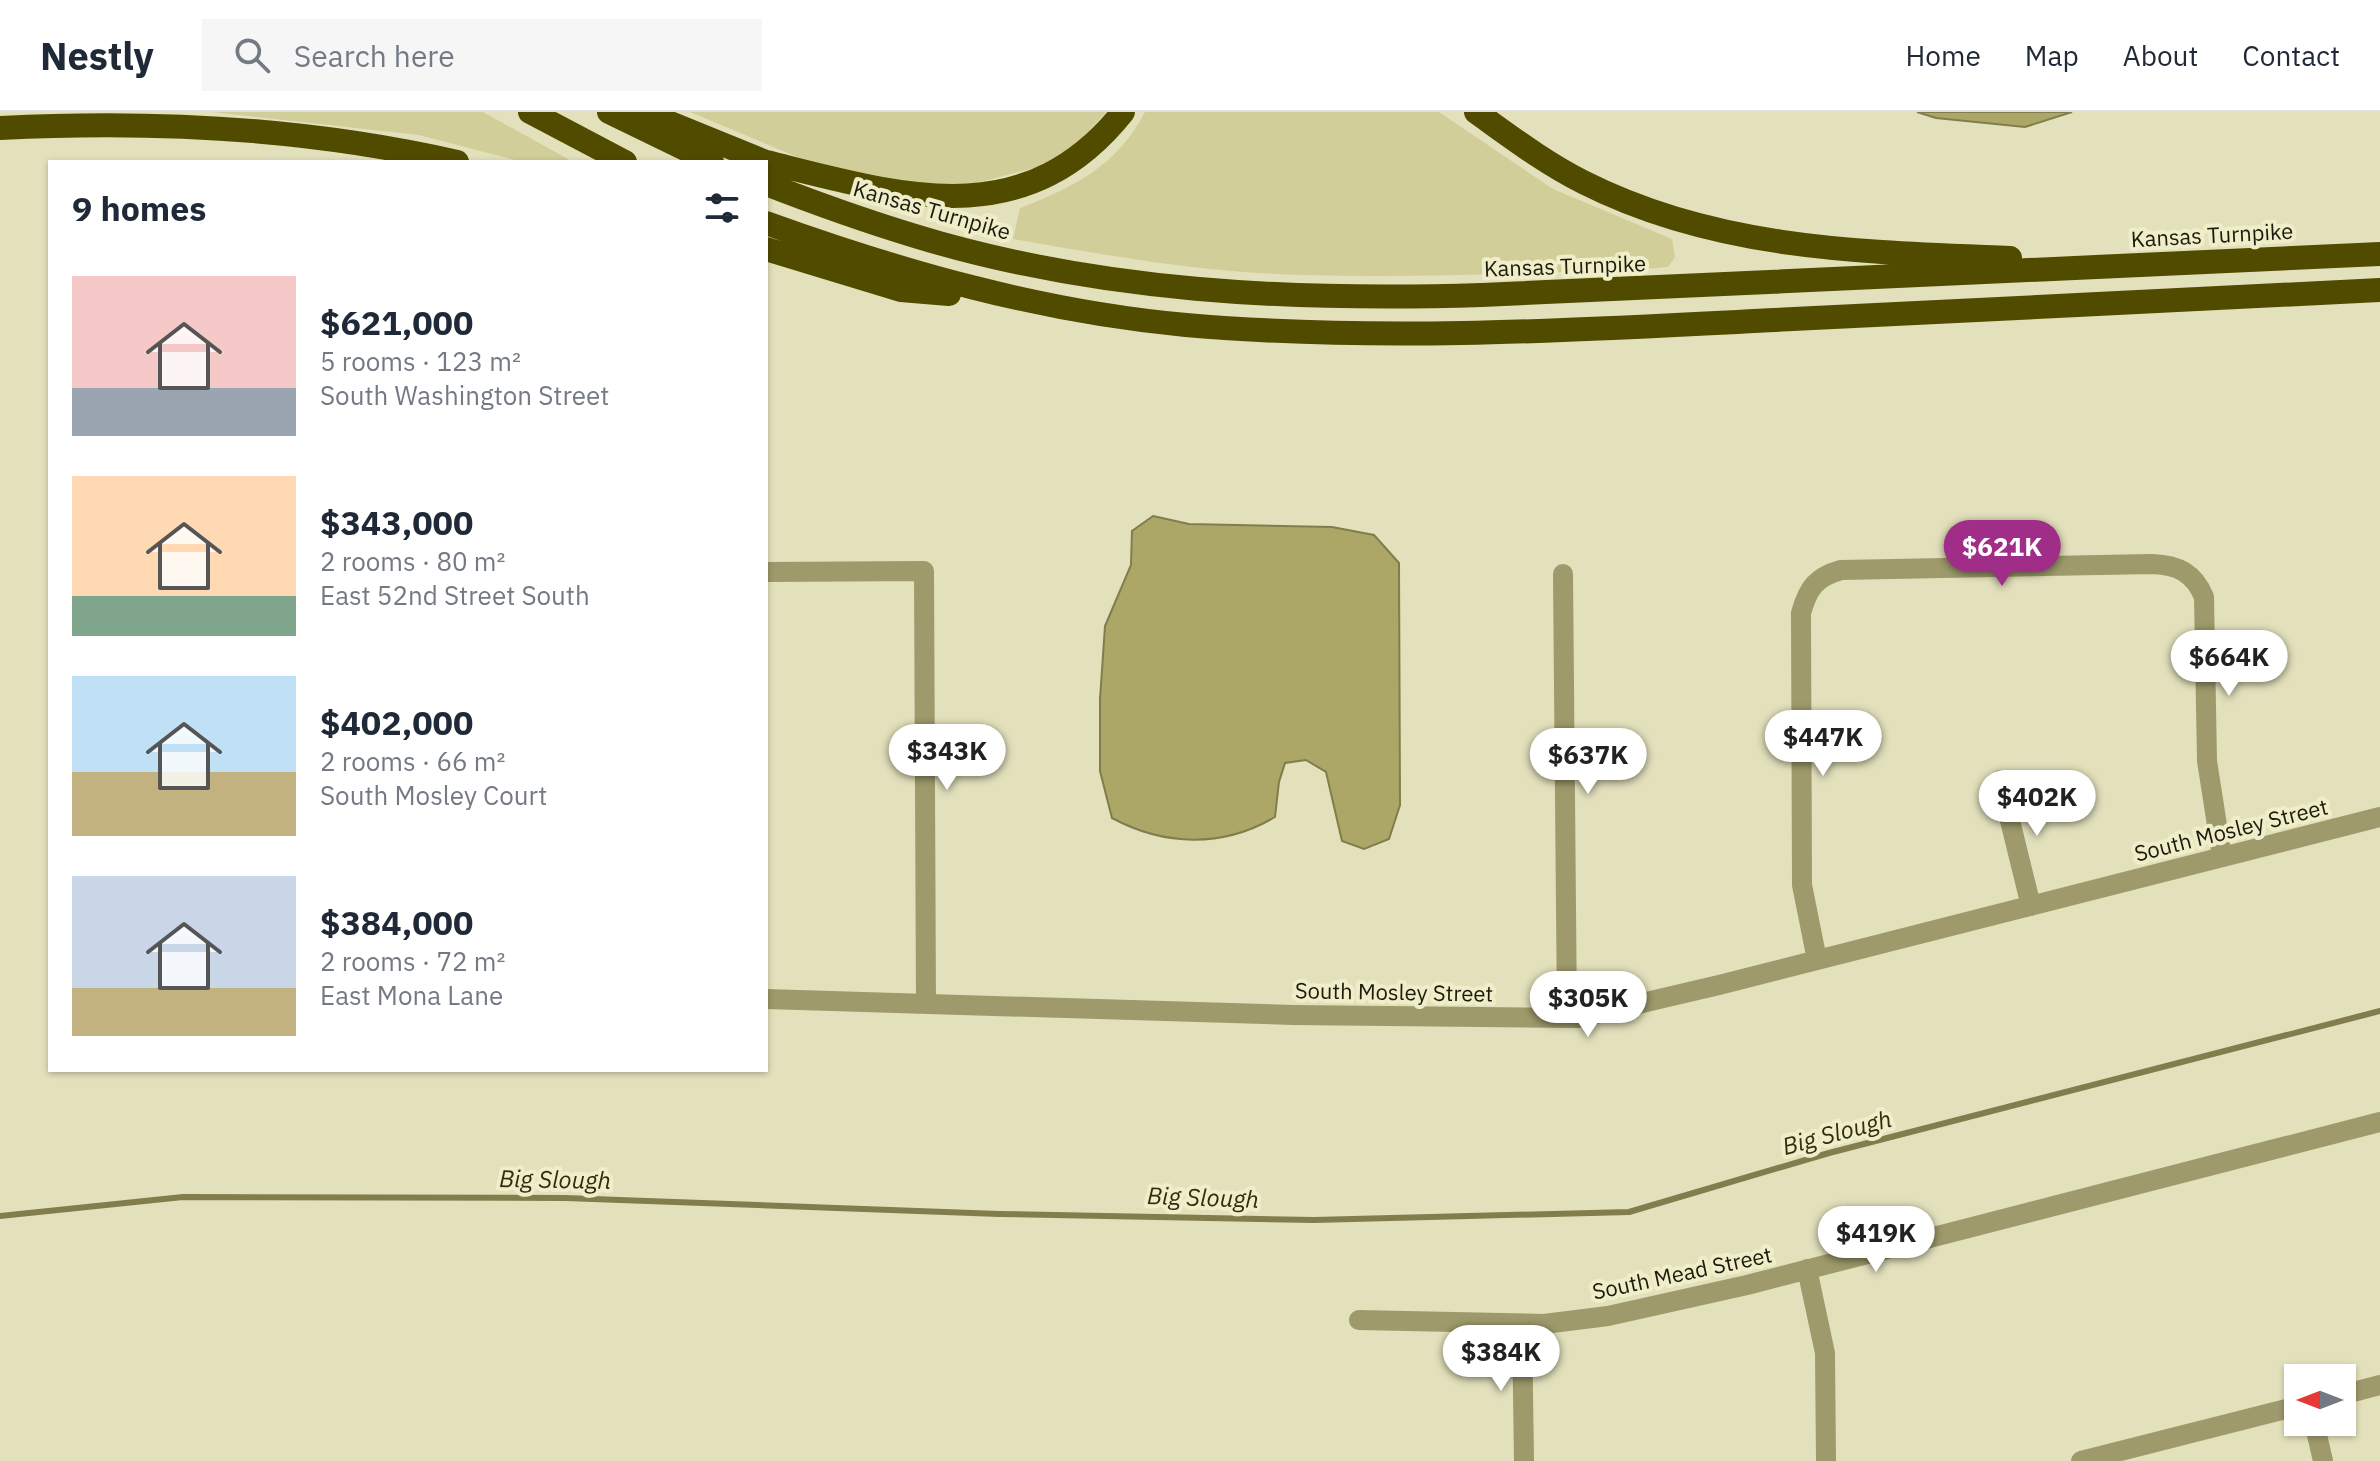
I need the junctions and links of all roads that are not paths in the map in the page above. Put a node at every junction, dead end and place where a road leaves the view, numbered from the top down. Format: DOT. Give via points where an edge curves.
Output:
graph roads {
  1 [pos="530,112"];
  2 [pos="609,112"];
  3 [pos="643,112"];
  4 [pos="1123,112"];
  5 [pos="1476,112"];
  6 [pos="0,128"];
  7 [pos="448,160"];
  8 [pos="621,160"];
  9 [pos="708,160"];
  10 [pos="761,160"];
  11 [pos="768,162"];
  12 [pos="768,185"];
  13 [pos="768,224"];
  14 [pos="768,250"];
  15 [pos="2380,254"];
  16 [pos="2160,264"];
  17 [pos="2380,290"];
  18 [pos="1035,301"];
  19 [pos="768,572"];
  20 [pos="1563,574"];
  21 [pos="2000,780"];
  22 [pos="2380,817"];
  23 [pos="2222,857"];
  24 [pos="2031,906"];
  25 [pos="1817,960"];
  26 [pos="768,999"];
  27 [pos="926,1004"];
  28 [pos="1567,1018"];
  29 [pos="2380,1122"];
  30 [pos="1807,1269"];
  31 [pos="1359,1320"];
  32 [pos="1522,1324"];
  33 [pos="2380,1385"];
  34 [pos="2356,1391"];
  35 [pos="2284,1410"];
  36 [pos="2317,1436"];
  37 [pos="1524,1461"];
  38 [pos="1826,1461"];
  39 [pos="2081,1461"];
  40 [pos="2323,1461"];
  1 -- 8 [label="highway"];
  2 -- 9 [label="highway"];
  3 -- 10 [label="highway"];
  4 -- 11 [label="highway" via="1094,146 1060,171 981,195 881,189"];
  5 -- 16 [label="highway" via="1584,182 1690,223 1756,239 1825,249"];
  6 -- 7 [label="highway" via="219,127"];
  12 -- 16 [label="highway, Kansas Turnpike" via="917,237 989,255 1153,284 1242,293 1482,295"];
  13 -- 18 [label="highway" via="889,266"];
  14 -- 18 [label="highway" via="901,290"];
  15 -- 16 [label="highway, Kansas Turnpike"];
  17 -- 18 [label="highway" via="1435,334 1183,324"];
  19 -- 27 [label="street" via="924,571"];
  20 -- 28 [label="street"];
  21 -- 24 [label="street"];
  22 -- 23 [label="street, South Mosley Street"];
  23 -- 24 [label="street, South Mosley Street"];
  23 -- 25 [label="street" via="2207,761 2204,597 2183,569 2153,564 1841,570 1822,575 1801,613 1802,885"];
  24 -- 25 [label="street, South Mosley Street"];
  25 -- 28 [label="street, South Mosley Street"];
  26 -- 27 [label="street, South Mosley Street"];
  27 -- 28 [label="street, South Mosley Street"];
  29 -- 30 [label="street, South Mead Street"];
  30 -- 32 [label="street, South Mead Street" via="1608,1316"];
  30 -- 38 [label="street" via="1825,1353"];
  31 -- 32 [label="street, South Mead Street"];
  32 -- 37 [label="street"];
  33 -- 34 [label="street"];
  35 -- 39 [label="street"];
  36 -- 40 [label="street"];
}
